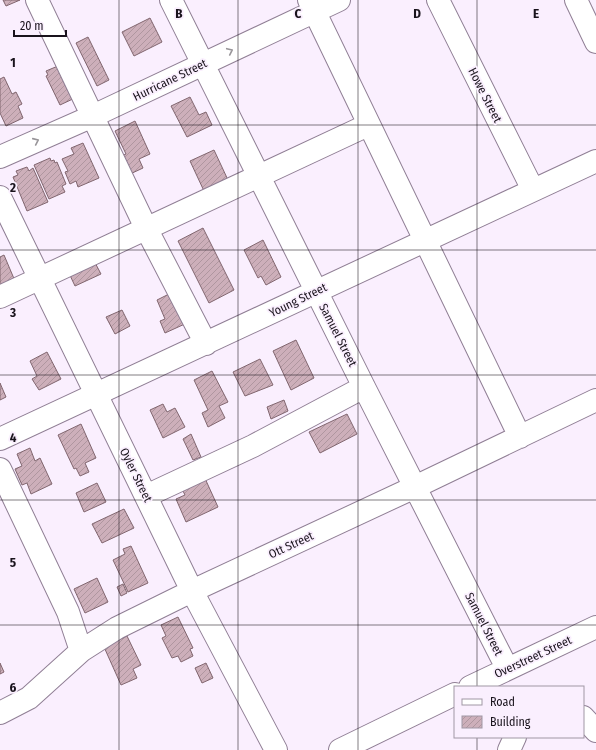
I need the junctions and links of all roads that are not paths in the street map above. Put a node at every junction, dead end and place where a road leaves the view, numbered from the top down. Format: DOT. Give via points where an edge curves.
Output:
graph roads {
  1 [pos="37,0"];
  2 [pos="171,0"];
  3 [pos="339,0"];
  4 [pos="438,0"];
  5 [pos="576,0"];
  6 [pos="312,6"];
  7 [pos="596,42"];
  8 [pos="203,64"];
  9 [pos="93,116"];
  10 [pos="368,125"];
  11 [pos="0,157"];
  12 [pos="596,161"];
  13 [pos="260,175"];
  14 [pos="533,190"];
  15 [pos="0,197"];
  16 [pos="146,228"];
  17 [pos="424,241"];
  18 [pos="40,278"];
  19 [pos="316,291"];
  20 [pos="0,297"];
  21 [pos="206,344"];
  22 [pos="364,387"];
  23 [pos="96,394"];
  24 [pos="596,400"];
  25 [pos="520,436"];
  26 [pos="0,439"];
  27 [pos="0,469"];
  28 [pos="415,487"];
  29 [pos="146,496"];
  30 [pos="192,591"];
  31 [pos="596,627"];
  32 [pos="81,651"];
  33 [pos="507,668"];
  34 [pos="472,686"];
  35 [pos="454,694"];
  36 [pos="0,712"];
  37 [pos="584,718"];
  38 [pos="596,731"];
  39 [pos="515,738"];
  40 [pos="276,750"];
  41 [pos="340,750"];
  42 [pos="509,750"];
  1 -- 9 [label="street"];
  2 -- 8 [label="street, Samuel Street"];
  3 -- 6 [label="street, Hurricane Street"];
  4 -- 14 [label="street, Howe Street"];
  5 -- 7 [label="street"];
  8 -- 6 [label="street, Hurricane Street, one-way"];
  6 -- 10 [label="street"];
  8 -- 9 [label="street, Hurricane Street"];
  8 -- 13 [label="street, Samuel Street"];
  11 -- 9 [label="street, Hurricane Street, one-way"];
  9 -- 16 [label="street"];
  10 -- 13 [label="street"];
  10 -- 17 [label="street"];
  12 -- 14 [label="street, Young Street"];
  13 -- 16 [label="street"];
  13 -- 19 [label="street, Samuel Street"];
  14 -- 17 [label="street, Young Street"];
  15 -- 18 [label="street, Oyler Street"];
  16 -- 18 [label="street"];
  16 -- 21 [label="street"];
  17 -- 19 [label="street, Young Street"];
  17 -- 25 [label="street"];
  18 -- 20 [label="street"];
  18 -- 23 [label="street, Oyler Street"];
  19 -- 21 [label="street, Young Street"];
  19 -- 22 [label="street, Samuel Street"];
  21 -- 23 [label="street, Young Street"];
  22 -- 28 [label="street, Samuel Street"];
  22 -- 29 [label="street" via="253,446"];
  23 -- 26 [label="street, Young Street"];
  23 -- 29 [label="street, Oyler Street"];
  24 -- 25 [label="street, Ott Street"];
  25 -- 28 [label="street, Ott Street"];
  27 -- 32 [label="street" via="68,612"];
  28 -- 30 [label="street, Ott Street"];
  28 -- 33 [label="street, Samuel Street"];
  29 -- 30 [label="street, Oyler Street"];
  30 -- 32 [label="street, Ott Street" via="117,628"];
  30 -- 40 [label="street, Oyler Street"];
  31 -- 33 [label="street, Overstreet Street"];
  32 -- 36 [label="street, Ott Street" via="29,698"];
  33 -- 34 [label="street, Overstreet Street"];
  35 -- 41 [label="street"];
  37 -- 38 [label="street"];
  39 -- 42 [label="street"];
}
